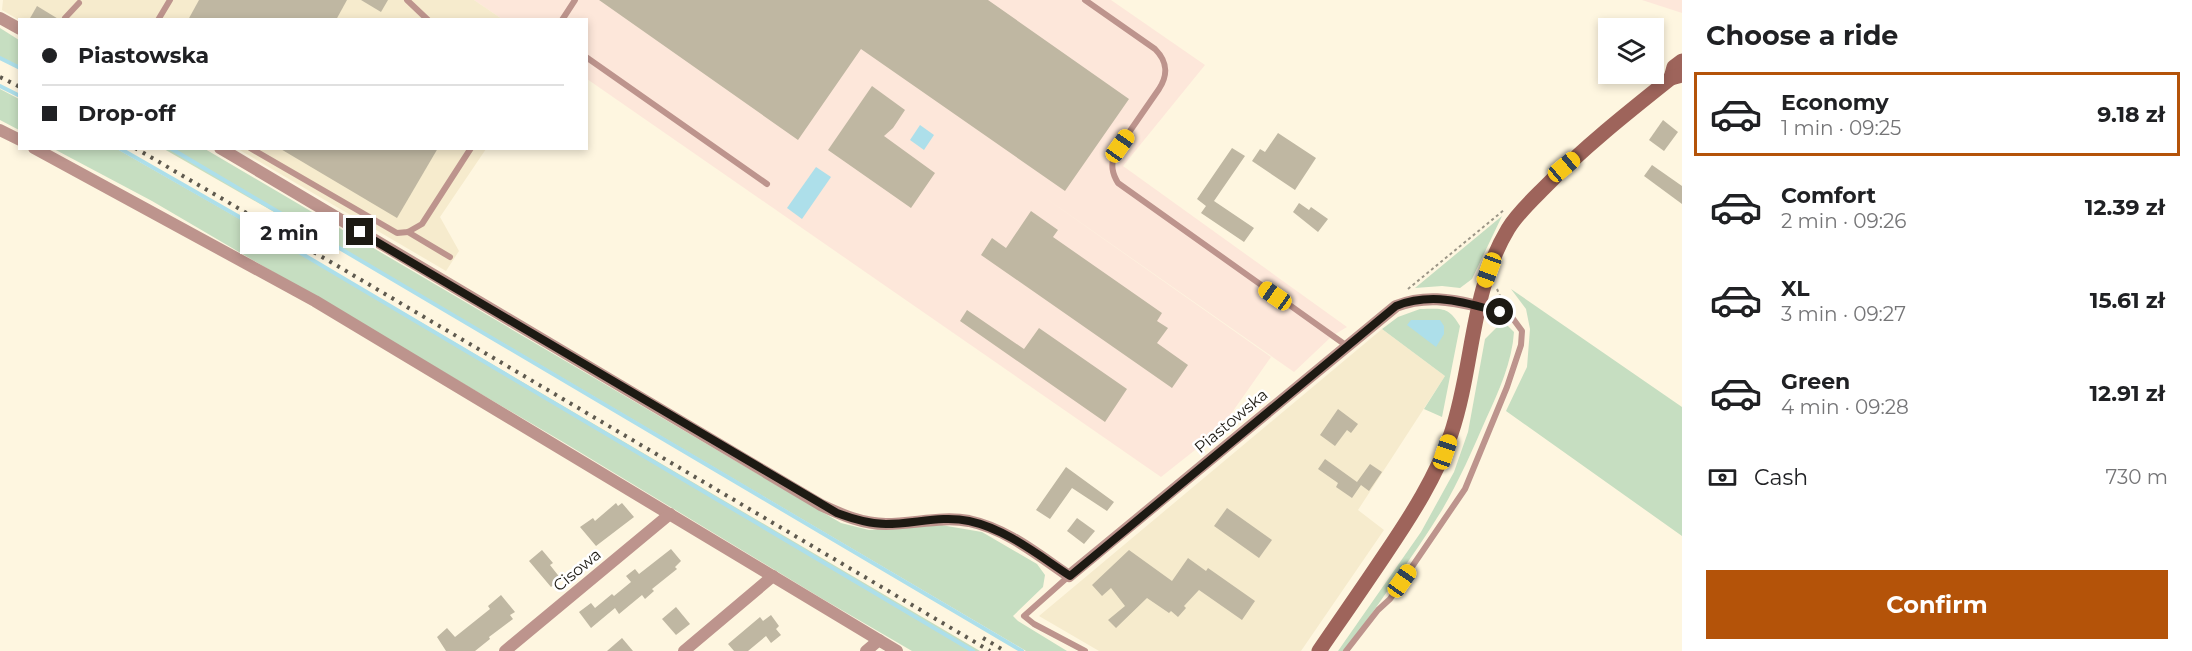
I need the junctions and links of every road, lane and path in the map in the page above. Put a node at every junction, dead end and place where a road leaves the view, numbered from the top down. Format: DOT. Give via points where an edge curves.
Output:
graph roads {
  1 [pos="170,0"];
  2 [pos="407,0"];
  3 [pos="575,0"];
  4 [pos="1085,0"];
  5 [pos="79,3"];
  6 [pos="0,18"];
  7 [pos="65,18"];
  8 [pos="159,18"];
  9 [pos="426,18"];
  10 [pos="563,18"];
  11 [pos="18,28"];
  12 [pos="588,58"];
  13 [pos="1682,61"];
  14 [pos="1676,76"];
  15 [pos="0,130"];
  16 [pos="18,139"];
  17 [pos="38,150"];
  18 [pos="223,150"];
  19 [pos="253,150"];
  20 [pos="470,150"];
  21 [pos="767,184"];
  22 [pos="1507,207"];
  23 [pos="408,232"];
  24 [pos="450,257"];
  25 [pos="1495,284"];
  26 [pos="1409,301"];
  27 [pos="1478,306"];
  28 [pos="1500,312"];
  29 [pos="1348,346"];
  30 [pos="670,514"];
  31 [pos="773,576"];
  32 [pos="1070,576"];
  33 [pos="879,640"];
  34 [pos="505,651"];
  35 [pos="684,651"];
  36 [pos="866,651"];
  37 [pos="897,651"];
  38 [pos="1084,651"];
  39 [pos="1319,651"];
  40 [pos="1346,651"];
  1 -- 8 [label="lane"];
  2 -- 9 [label="lane"];
  3 -- 10 [label="lane"];
  4 -- 29 [label="lane" via="1155,49 1166,68 1163,83 1114,154 1111,164 1118,183"];
  5 -- 7 [label="lane"];
  6 -- 11 [label="street"];
  12 -- 21 [label="lane"];
  13 -- 14 [label="street" via="1674,67"];
  14 -- 27 [label="street" via="1564,167 1527,205 1508,228"];
  15 -- 16 [label="street"];
  17 -- 30 [label="street" via="315,301"];
  18 -- 32 [label="street" via="821,505 869,522 946,519 986,526"];
  19 -- 23 [label="lane" via="388,230"];
  20 -- 23 [label="lane" via="422,224"];
  22 -- 26 [label="path" via="1408,289"];
  23 -- 24 [label="lane"];
  25 -- 28 [label="path" via="1503,303"];
  26 -- 27 [label="street, Piastowska" via="1445,299"];
  26 -- 29 [label="street, Piastowska" via="1391,310"];
  27 -- 28 [label="lane"];
  27 -- 39 [label="street" via="1457,414 1445,452 1412,513"];
  28 -- 40 [label="lane" via="1518,322 1521,345 1464,489 1390,599"];
  29 -- 32 [label="street, Piastowska"];
  30 -- 31 [label="street"];
  30 -- 34 [label="street, Cisowa"];
  31 -- 33 [label="street"];
  31 -- 35 [label="street"];
  32 -- 38 [label="lane, Piastowska" via="1024,616"];
  33 -- 36 [label="street"];
  33 -- 37 [label="street"];
}
